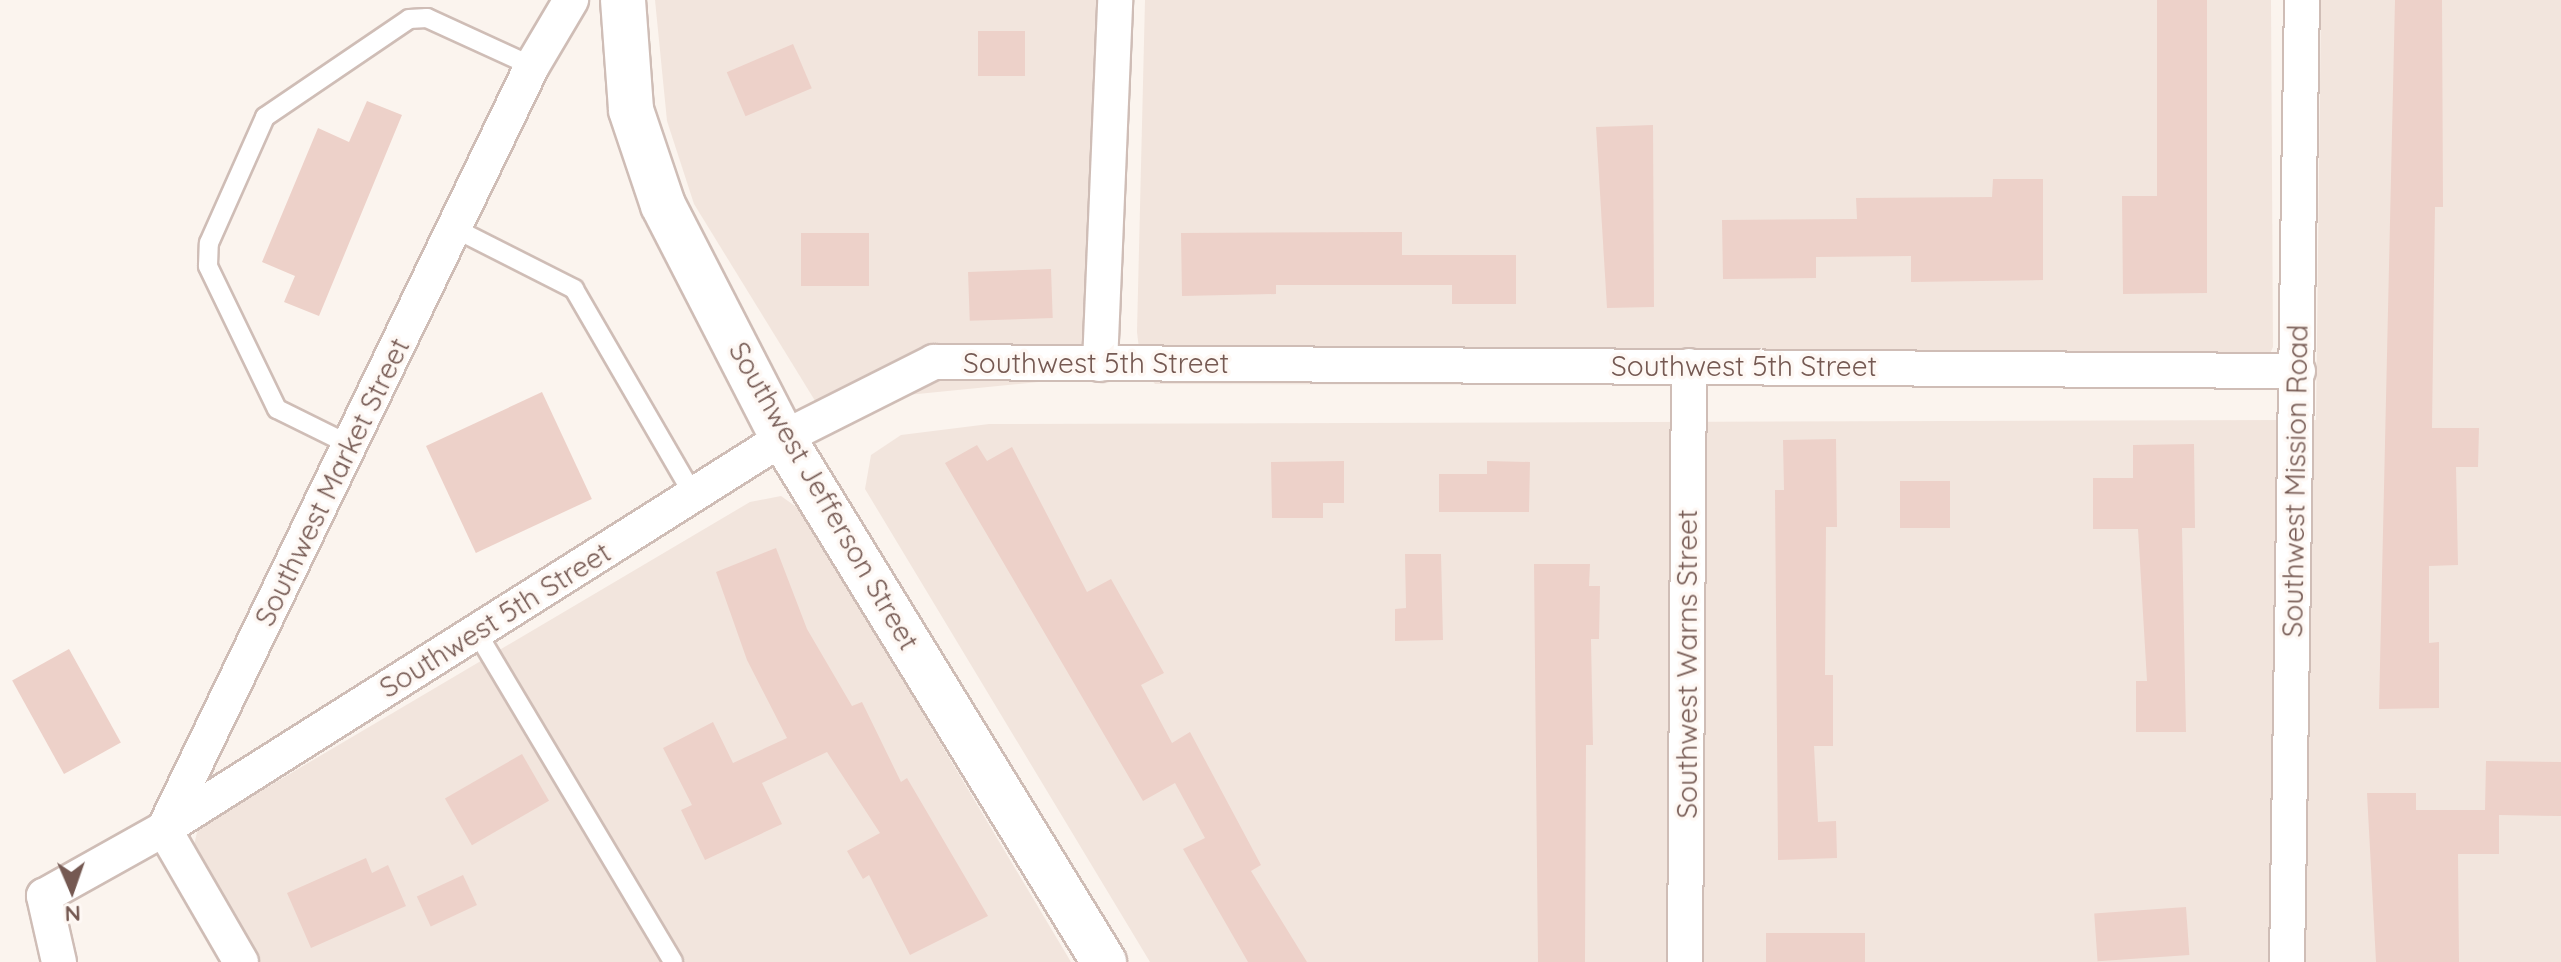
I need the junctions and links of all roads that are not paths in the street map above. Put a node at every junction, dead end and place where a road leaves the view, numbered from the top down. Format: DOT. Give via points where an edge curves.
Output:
graph roads {
  1 [pos="571,0"];
  2 [pos="623,0"];
  3 [pos="1115,0"];
  4 [pos="2302,0"];
  5 [pos="532,66"];
  6 [pos="454,228"];
  7 [pos="1100,364"];
  8 [pos="1689,366"];
  9 [pos="2298,371"];
  10 [pos="783,438"];
  11 [pos="350,445"];
  12 [pos="693,494"];
  13 [pos="476,631"];
  14 [pos="164,829"];
  15 [pos="59,962"];
  16 [pos="241,962"];
  17 [pos="673,962"];
  18 [pos="1104,962"];
  19 [pos="1685,962"];
  20 [pos="2287,962"];
  1 -- 5 [label="street, Southwest Market Street"];
  2 -- 10 [label="main road, Southwest Jefferson Street" via="631,110 663,205"];
  3 -- 7 [label="street"];
  4 -- 9 [label="street, Southwest Mission Road"];
  5 -- 6 [label="street, Southwest Market Street"];
  5 -- 11 [label="lane" via="427,18 409,19 265,117 209,243 208,266 277,409"];
  6 -- 11 [label="street, Southwest Market Street"];
  6 -- 12 [label="lane" via="574,289"];
  7 -- 8 [label="street, Southwest 5th Street"];
  7 -- 10 [label="street, Southwest 5th Street" via="934,362"];
  8 -- 9 [label="street, Southwest 5th Street"];
  8 -- 19 [label="street, Southwest Warns Street"];
  9 -- 20 [label="street, Southwest Mission Road"];
  10 -- 12 [label="street, Southwest 5th Street"];
  10 -- 18 [label="main road, Southwest Jefferson Street"];
  11 -- 14 [label="street, Southwest Market Street"];
  12 -- 13 [label="street, Southwest 5th Street"];
  13 -- 14 [label="street, Southwest 5th Street"];
  13 -- 17 [label="lane"];
  14 -- 15 [label="street, Southwest 5th Street" via="44,896"];
  14 -- 16 [label="street"];
}
